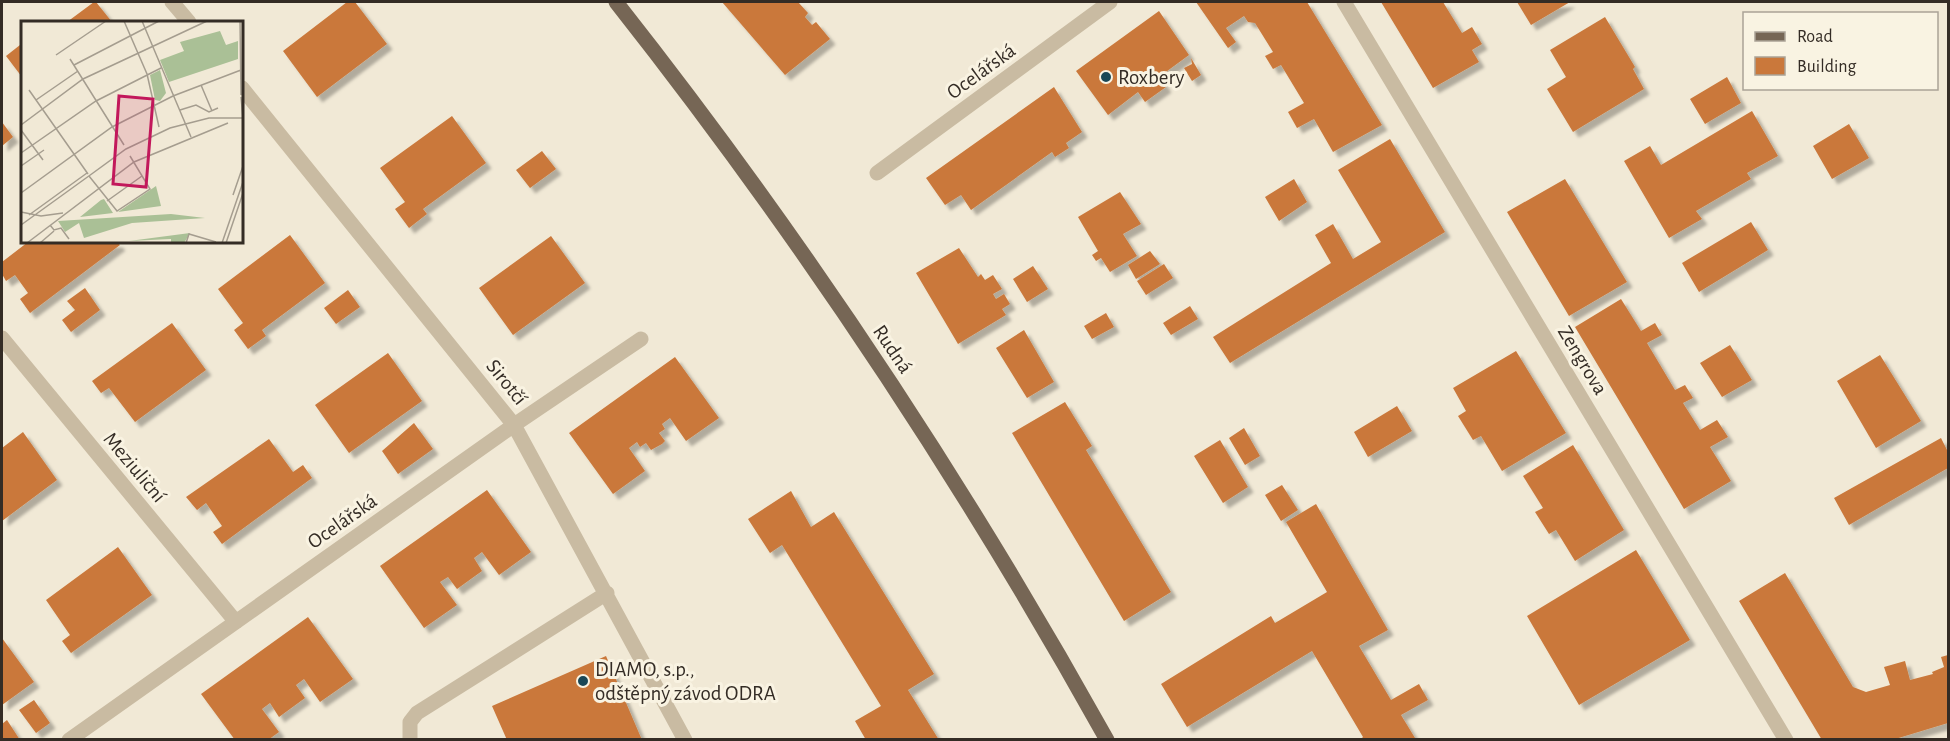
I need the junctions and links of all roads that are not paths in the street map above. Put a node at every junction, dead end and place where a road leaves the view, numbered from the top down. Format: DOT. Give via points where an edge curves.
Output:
graph roads {
  1 [pos="172,2"];
  2 [pos="616,2"];
  3 [pos="1110,2"];
  4 [pos="1344,2"];
  5 [pos="188,21"];
  6 [pos="243,89"];
  7 [pos="877,173"];
  8 [pos="2,339"];
  9 [pos="641,339"];
  10 [pos="514,425"];
  11 [pos="608,593"];
  12 [pos="236,622"];
  13 [pos="69,740"];
  14 [pos="410,740"];
  15 [pos="685,740"];
  16 [pos="1107,740"];
  17 [pos="1786,740"];
  1 -- 5 [label="street"];
  2 -- 16 [label="main road, Rudná" via="681,83 795,240 867,348 955,481"];
  3 -- 7 [label="street, Ocelářská"];
  4 -- 17 [label="street, Zengrova"];
  6 -- 10 [label="street, Sirotčí"];
  8 -- 12 [label="street, Meziuliční"];
  9 -- 10 [label="street, Ocelářská"];
  10 -- 11 [label="street, Sirotčí"];
  10 -- 12 [label="street, Ocelářská"];
  11 -- 14 [label="street" via="417,713 410,722"];
  11 -- 15 [label="street, Sirotčí"];
  12 -- 13 [label="street, Ocelářská"];
}
